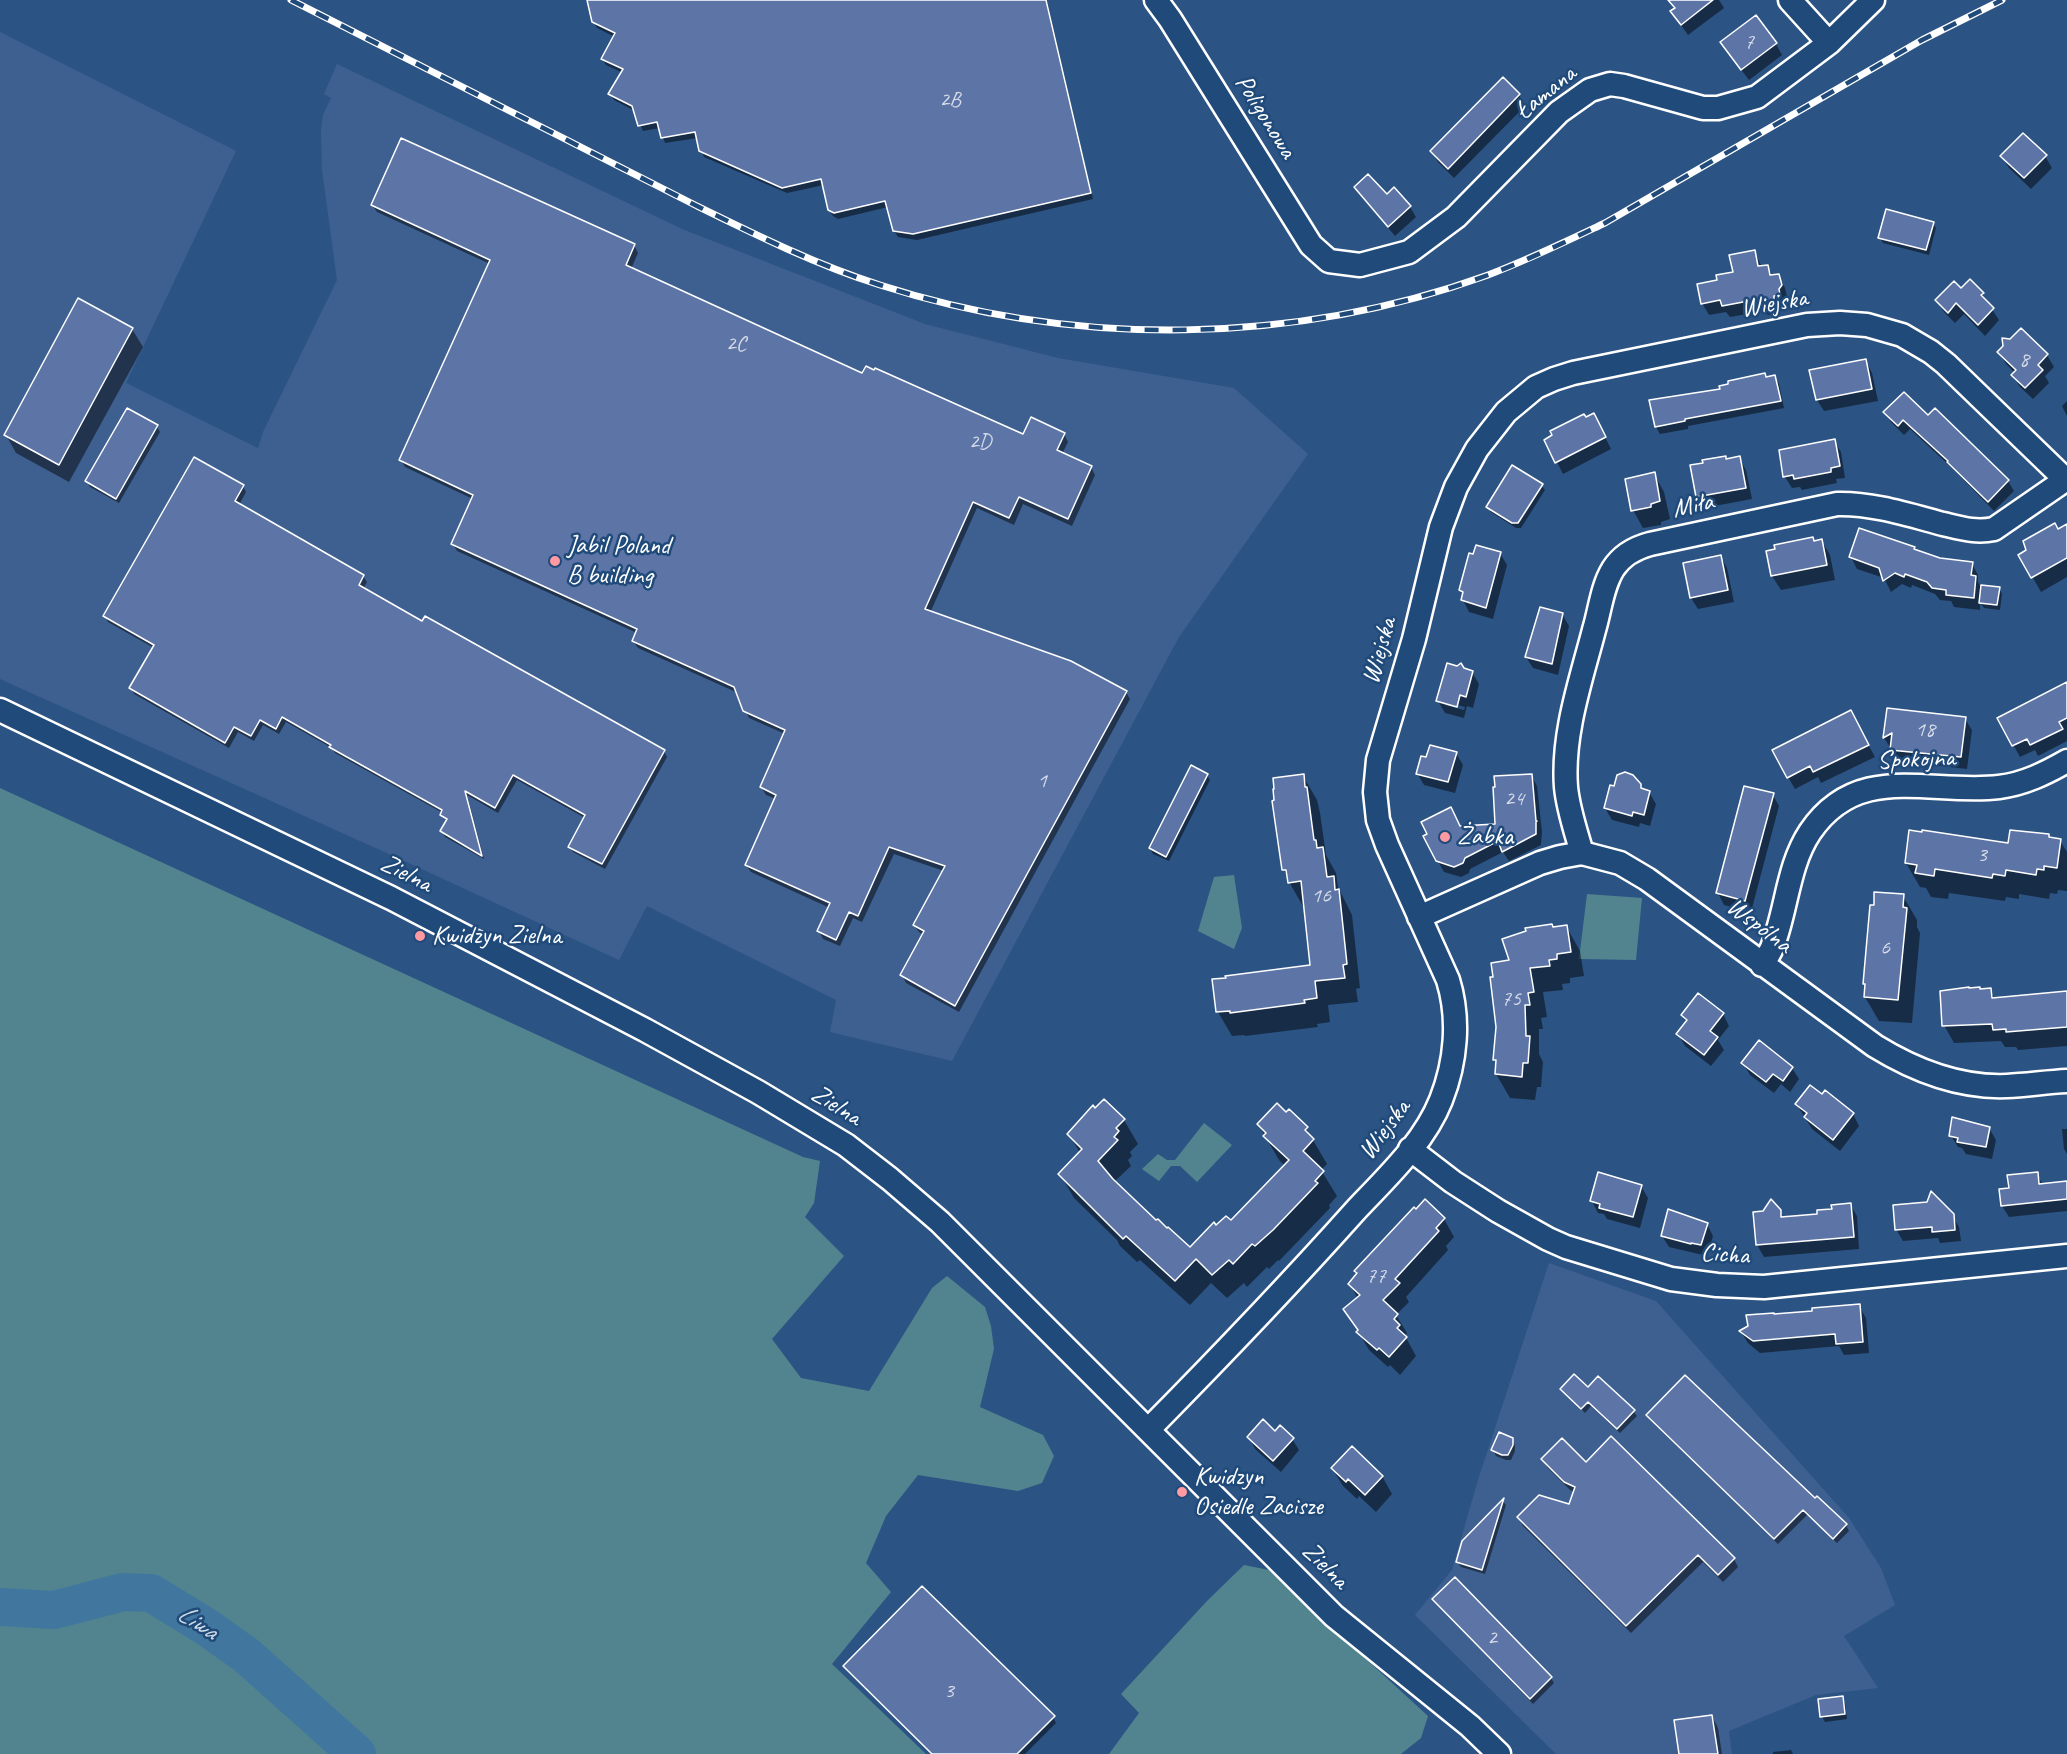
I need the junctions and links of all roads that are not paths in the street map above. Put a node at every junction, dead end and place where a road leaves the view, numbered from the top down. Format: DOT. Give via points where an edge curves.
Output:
graph roads {
  1 [pos="1156,0"];
  2 [pos="1790,0"];
  3 [pos="1873,0"];
  4 [pos="1829,43"];
  5 [pos="1329,261"];
  6 [pos="2066,481"];
  7 [pos="0,710"];
  8 [pos="2067,761"];
  9 [pos="1582,853"];
  10 [pos="1419,917"];
  11 [pos="1762,964"];
  12 [pos="2067,1081"];
  13 [pos="1410,1149"];
  14 [pos="2067,1257"];
  15 [pos="1149,1429"];
  16 [pos="1499,1754"];
  1 -- 5 [label="street, Poligonowa" via="1311,244"];
  2 -- 4 [label="street"];
  3 -- 4 [label="street, Łamana"];
  4 -- 5 [label="street, Łamana" via="1757,97 1718,108 1703,108 1610,84 1590,90 1559,112 1456,218 1409,252 1360,265"];
  6 -- 9 [label="street, Miła" via="1994,529 1985,531 1864,505 1837,504 1650,544 1629,552 1614,568 1605,588 1567,744 1566,786"];
  6 -- 10 [label="street, Wiejska" via="1939,358 1902,335 1867,325 1807,325 1573,372 1536,387 1506,412 1477,449 1448,505 1378,760 1378,820"];
  7 -- 15 [label="street, Zielna" via="411,908 811,1123 846,1145 940,1222"];
  8 -- 11 [label="street, Spokojna" via="2009,786 1886,785 1856,793 1838,804 1822,817 1804,843 1773,946"];
  9 -- 10 [label="street, Wspólna" via="1540,863"];
  9 -- 11 [label="street, Wspólna" via="1609,859 1638,873"];
  10 -- 13 [label="street, Wiejska" via="1454,1000 1455,1040 1441,1100"];
  11 -- 12 [label="street, Wspólna" via="1875,1046 1915,1068 1982,1085"];
  13 -- 14 [label="street, Cicha" via="1453,1182 1548,1239 1671,1279 1764,1287"];
  13 -- 15 [label="street, Wiejska" via="1275,1301"];
  15 -- 16 [label="street, Zielna" via="1334,1616"];
}
